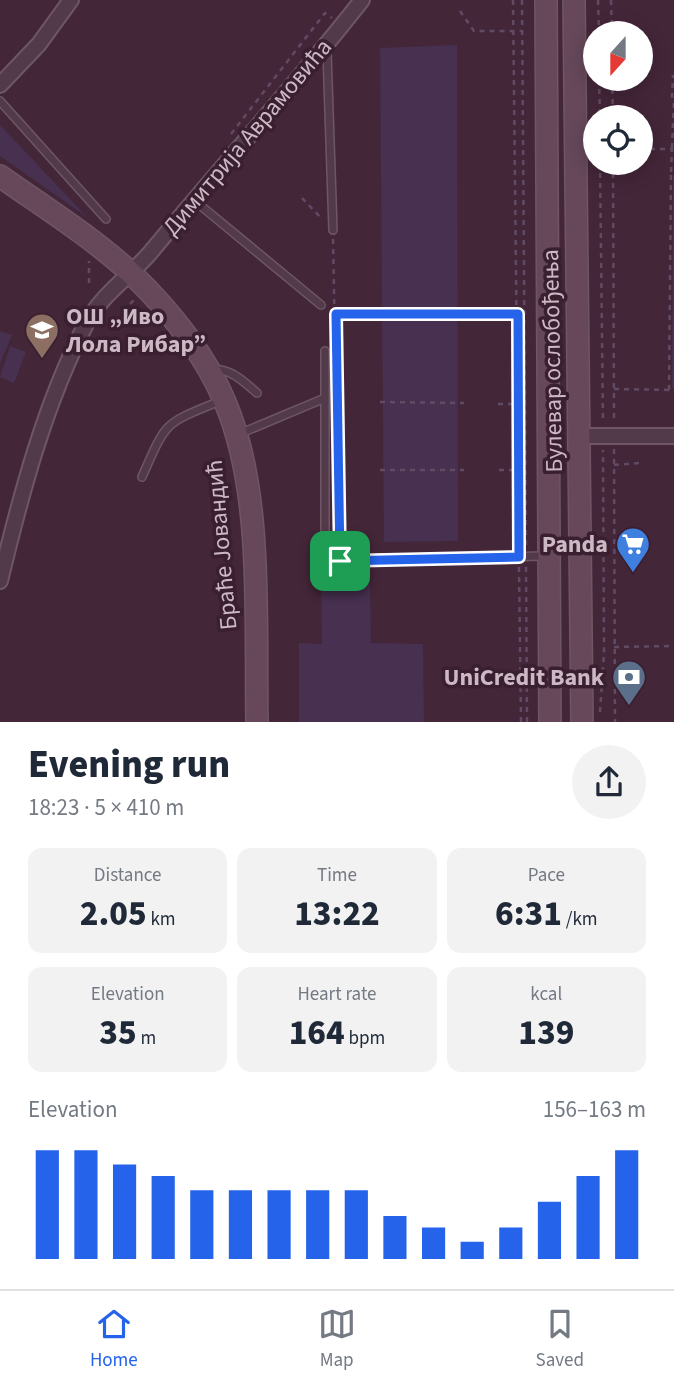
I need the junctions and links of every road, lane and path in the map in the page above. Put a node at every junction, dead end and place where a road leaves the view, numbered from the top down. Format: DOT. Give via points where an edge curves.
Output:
graph roads {
  1 [pos="71,0"];
  2 [pos="362,0"];
  3 [pos="513,0"];
  4 [pos="522,0"];
  5 [pos="546,0"];
  6 [pos="574,0"];
  7 [pos="598,0"];
  8 [pos="611,0"];
  9 [pos="340,9"];
  10 [pos="460,12"];
  11 [pos="599,21"];
  12 [pos="612,21"];
  13 [pos="515,31"];
  14 [pos="522,31"];
  15 [pos="324,48"];
  16 [pos="673,75"];
  17 [pos="0,85"];
  18 [pos="673,98"];
  19 [pos="0,101"];
  20 [pos="225,141"];
  21 [pos="653,149"];
  22 [pos="672,149"];
  23 [pos="673,172"];
  24 [pos="0,176"];
  25 [pos="302,198"];
  26 [pos="195,201"];
  27 [pos="106,219"];
  28 [pos="333,230"];
  29 [pos="89,250"];
  30 [pos="130,272"];
  31 [pos="89,283"];
  32 [pos="134,300"];
  33 [pos="321,305"];
  34 [pos="123,311"];
  35 [pos="336,314"];
  36 [pos="518,314"];
  37 [pos="325,351"];
  38 [pos="208,369"];
  39 [pos="614,389"];
  40 [pos="672,390"];
  41 [pos="257,393"];
  42 [pos="325,398"];
  43 [pos="224,400"];
  44 [pos="380,402"];
  45 [pos="464,403"];
  46 [pos="498,404"];
  47 [pos="518,404"];
  48 [pos="237,435"];
  49 [pos="579,436"];
  50 [pos="674,436"];
  51 [pos="640,463"];
  52 [pos="614,465"];
  53 [pos="380,470"];
  54 [pos="464,470"];
  55 [pos="499,470"];
  56 [pos="519,470"];
  57 [pos="142,477"];
  58 [pos="549,556"];
  59 [pos="523,557"];
  60 [pos="340,561"];
  61 [pos="0,578"];
  62 [pos="674,646"];
  63 [pos="614,647"];
  64 [pos="257,722"];
  65 [pos="521,722"];
  66 [pos="527,722"];
  67 [pos="550,722"];
  68 [pos="582,722"];
  1 -- 17 [label="street" via="39,44"];
  2 -- 15 [label="street, Димитрија Аврамовића"];
  3 -- 13 [label="path"];
  4 -- 14 [label="path"];
  5 -- 58 [label="main road, Булевар ослобођења"];
  6 -- 49 [label="main road, Булевар ослобођења"];
  7 -- 11 [label="path"];
  8 -- 12 [label="path"];
  9 -- 20 [label="path" via="332,19 325,13"];
  10 -- 13 [label="path" via="474,32"];
  13 -- 14 [label="path"];
  13 -- 36 [label="path"];
  14 -- 59 [label="path"];
  15 -- 26 [label="street, Димитрија Аврамовића"];
  15 -- 28 [label="lane"];
  16 -- 18 [label="path"];
  18 -- 22 [label="path"];
  19 -- 27 [label="lane"];
  21 -- 22 [label="path"];
  22 -- 23 [label="path"];
  23 -- 40 [label="path"];
  24 -- 30 [label="main road, Браће Јовандић"];
  25 -- 28 [label="path"];
  26 -- 30 [label="street, Димитрија Аврамовића"];
  26 -- 33 [label="lane"];
  28 -- 35 [label="path"];
  29 -- 31 [label="path"];
  30 -- 38 [label="main road, Браће Јовандић" via="167,311"];
  30 -- 61 [label="street, Димитрија Аврамовића" via="86,322 42,431"];
  32 -- 34 [label="path"];
  35 -- 36 [label="path"];
  35 -- 60 [label="path"];
  36 -- 47 [label="path"];
  37 -- 42 [label="lane"];
  38 -- 41 [label="lane" via="223,369"];
  38 -- 43 [label="main road, Браће Јовандић"];
  39 -- 40 [label="path"];
  42 -- 48 [label="lane"];
  42 -- 60 [label="lane" via="325,561"];
  43 -- 48 [label="main road, Браће Јовандић"];
  43 -- 57 [label="lane" via="166,427"];
  44 -- 45 [label="path"];
  46 -- 47 [label="path"];
  47 -- 56 [label="path"];
  48 -- 64 [label="main road, Браће Јовандић" via="251,534"];
  49 -- 50 [label="street"];
  49 -- 68 [label="main road, Булевар ослобођења"];
  51 -- 52 [label="path"];
  53 -- 54 [label="path"];
  55 -- 56 [label="path"];
  56 -- 59 [label="path"];
  58 -- 59 [label="lane"];
  58 -- 67 [label="main road, Булевар ослобођења"];
  59 -- 60 [label="lane"];
  59 -- 65 [label="path"];
  59 -- 66 [label="path"];
  62 -- 63 [label="path"];
}
